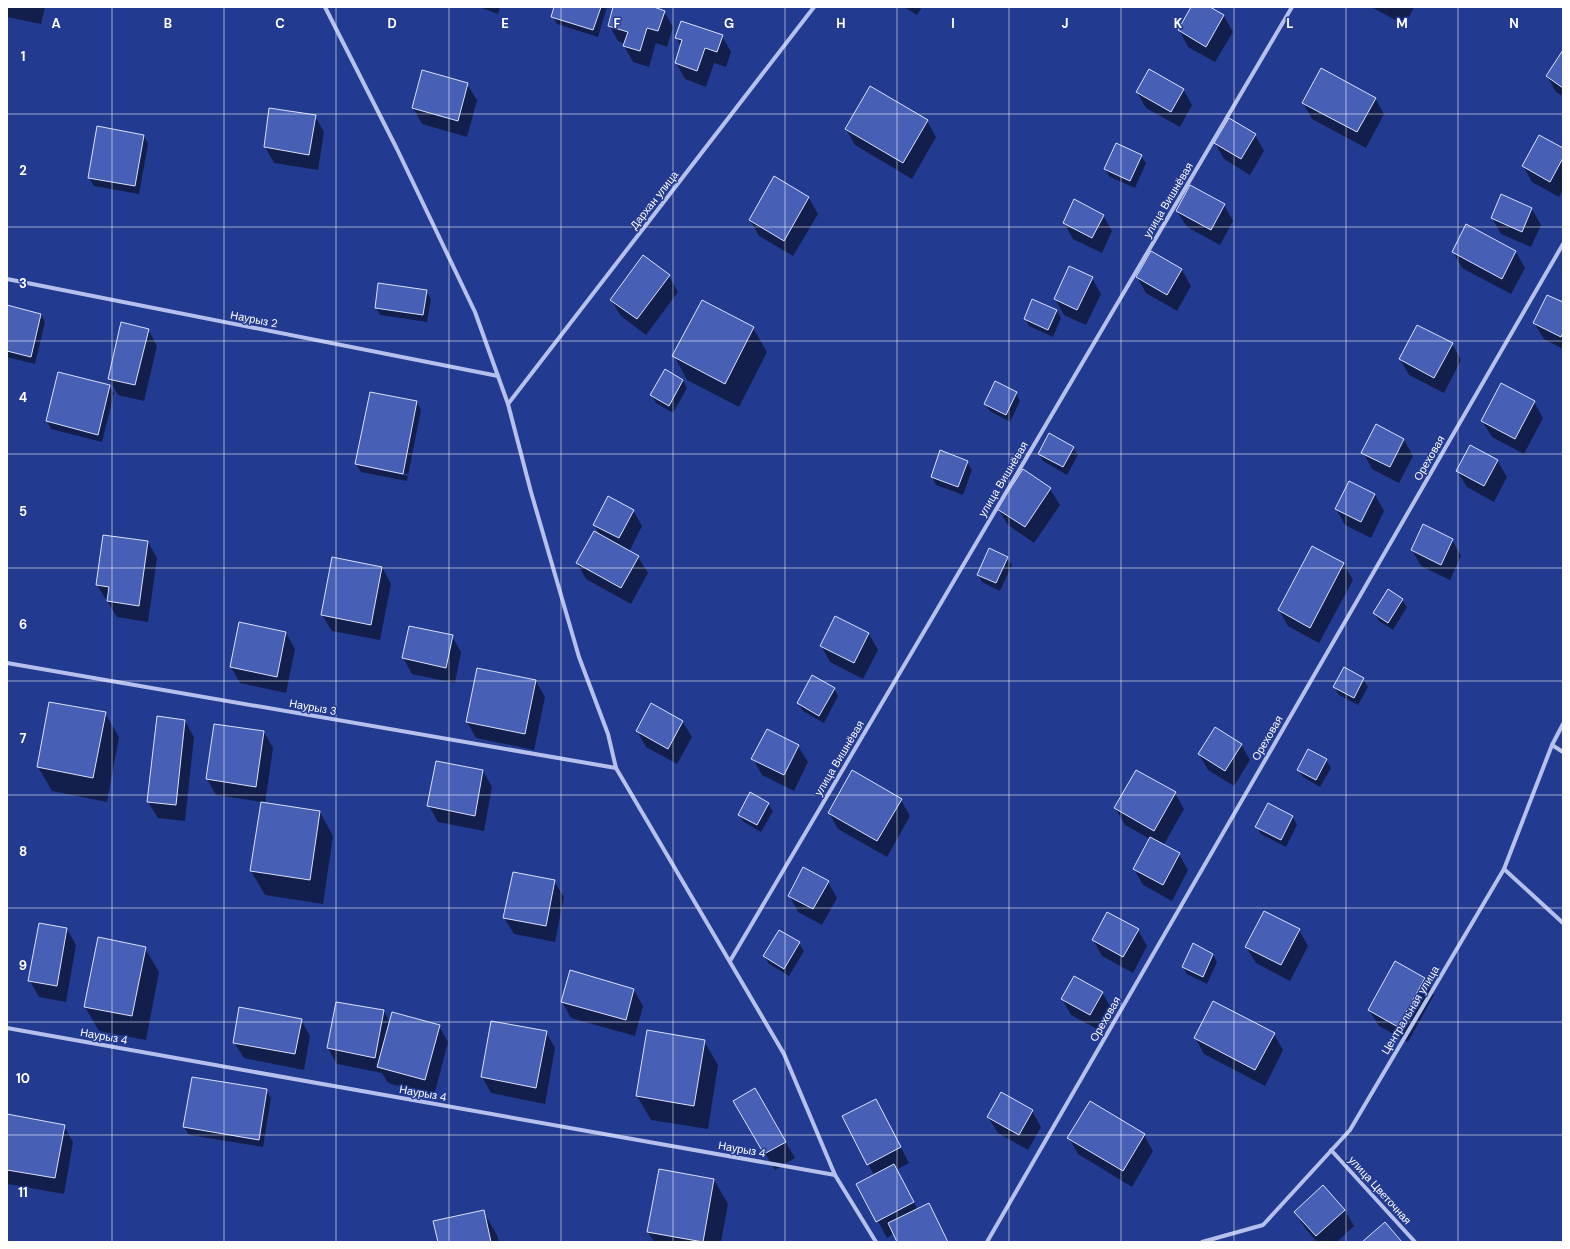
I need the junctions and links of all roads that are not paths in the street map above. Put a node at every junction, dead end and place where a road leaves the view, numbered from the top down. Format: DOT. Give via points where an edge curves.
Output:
graph roads {
  1 [pos="325,7"];
  2 [pos="814,7"];
  3 [pos="1292,7"];
  4 [pos="1563,244"];
  5 [pos="7,279"];
  6 [pos="498,376"];
  7 [pos="508,404"];
  8 [pos="7,663"];
  9 [pos="1563,724"];
  10 [pos="1552,745"];
  11 [pos="1563,752"];
  12 [pos="616,768"];
  13 [pos="1504,869"];
  14 [pos="1563,923"];
  15 [pos="730,961"];
  16 [pos="7,1028"];
  17 [pos="1331,1150"];
  18 [pos="835,1175"];
  19 [pos="876,1242"];
  20 [pos="987,1242"];
  21 [pos="1202,1242"];
  22 [pos="1415,1242"];
  1 -- 6 [label="street" via="475,312"];
  2 -- 7 [label="street, Дархан улица"];
  3 -- 15 [label="street, улица Вишнёвая"];
  4 -- 20 [label="street, Ореховая"];
  5 -- 6 [label="street, Наурыз 2"];
  6 -- 7 [label="street"];
  7 -- 12 [label="street" via="579,657 608,734"];
  8 -- 12 [label="street, Наурыз 3"];
  9 -- 10 [label="street, Центральная улица"];
  10 -- 11 [label="street"];
  10 -- 13 [label="street, Центральная улица"];
  12 -- 15 [label="street"];
  13 -- 14 [label="street"];
  13 -- 17 [label="street, Центральная улица" via="1350,1130"];
  15 -- 18 [label="street" via="784,1054"];
  16 -- 18 [label="street, Наурыз 4"];
  17 -- 21 [label="street, Центральная улица" via="1263,1225"];
  17 -- 22 [label="street, улица Цветочная"];
  18 -- 19 [label="street"];
}
